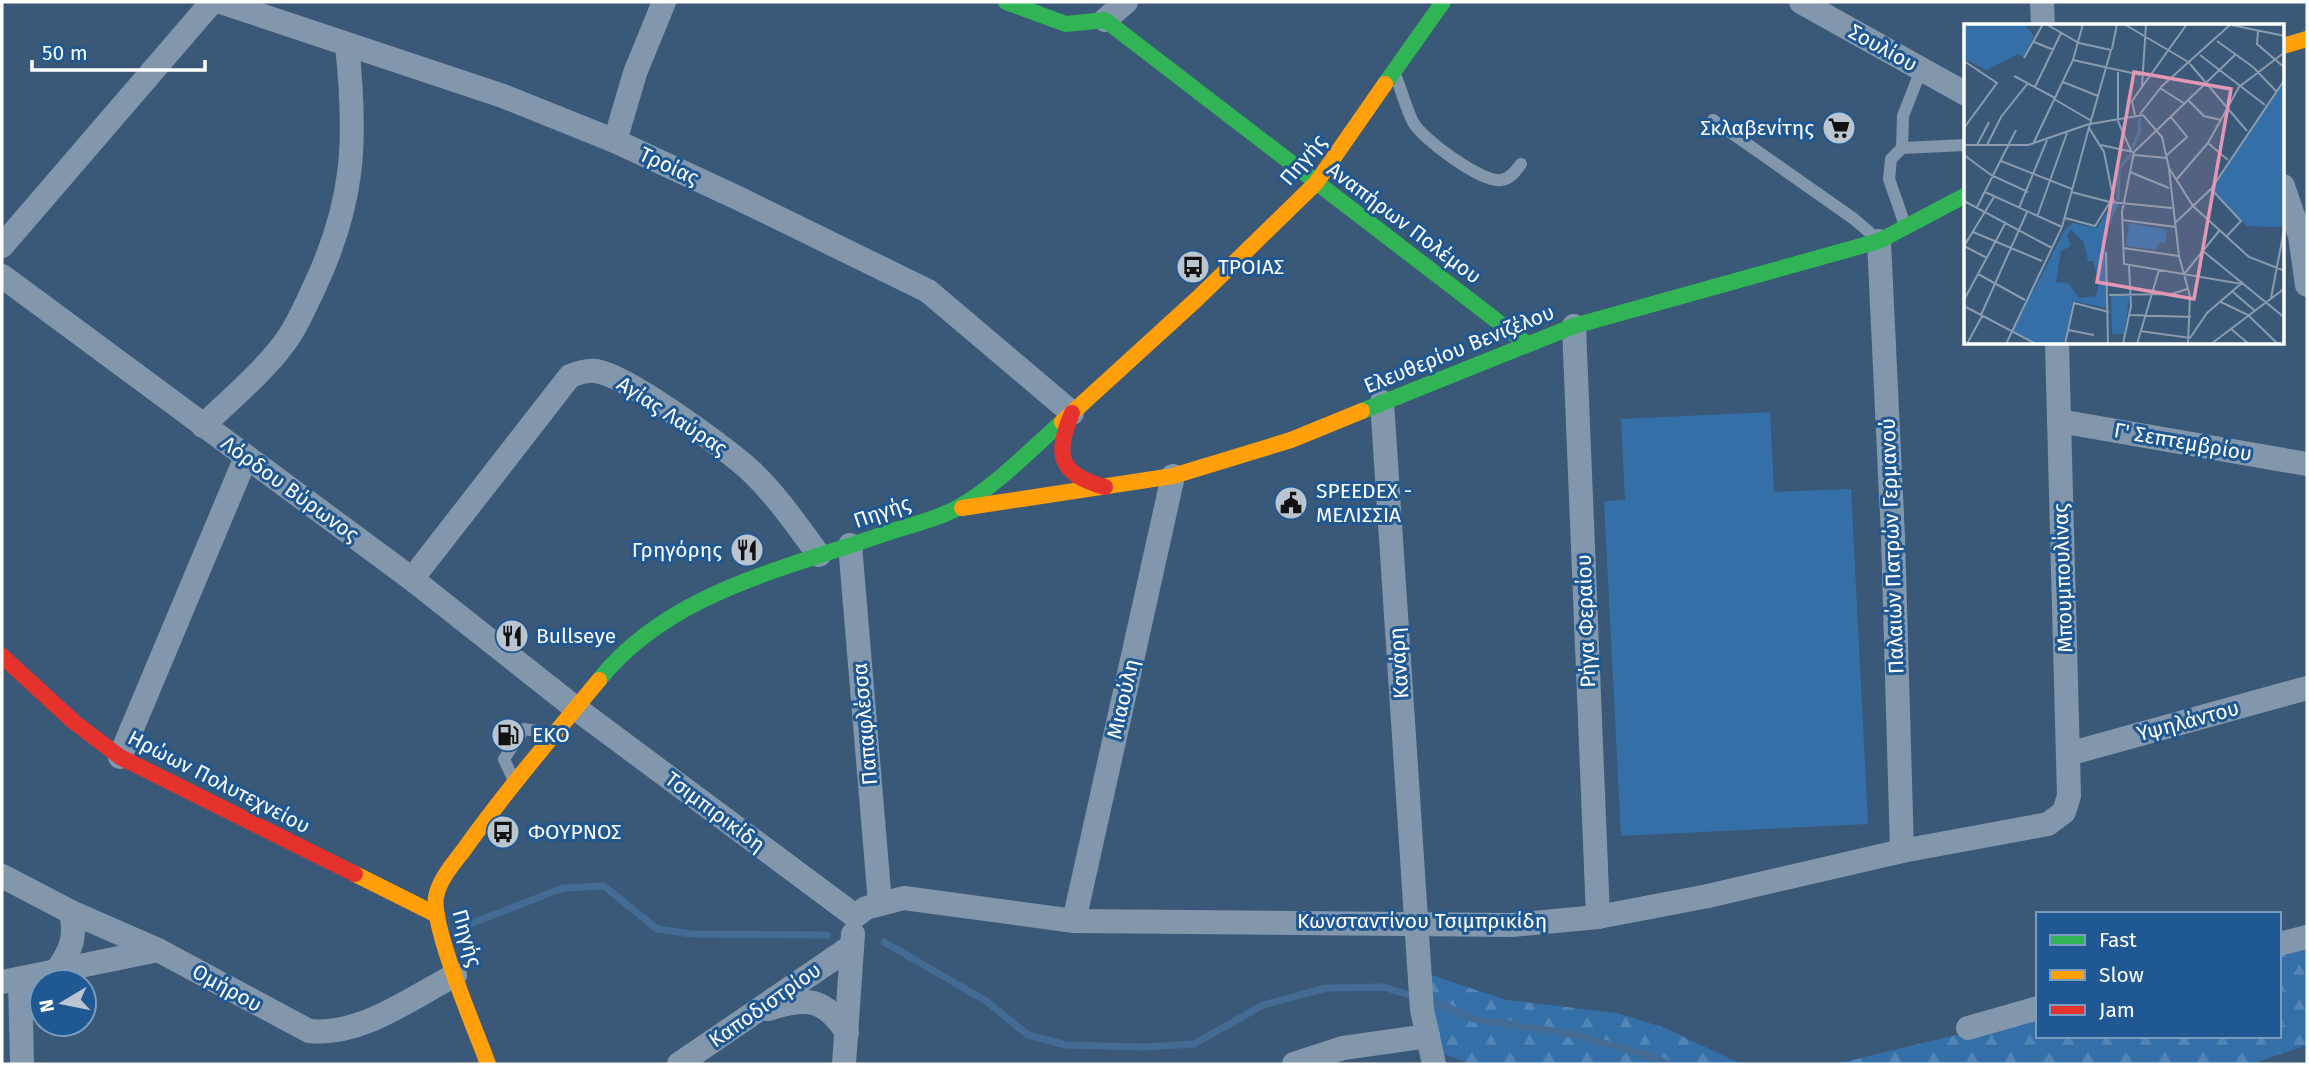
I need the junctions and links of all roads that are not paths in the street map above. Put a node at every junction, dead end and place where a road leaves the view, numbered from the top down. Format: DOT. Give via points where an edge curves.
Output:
graph roads {
  1 [pos="212,2"];
  2 [pos="221,2"];
  3 [pos="664,2"];
  4 [pos="1006,2"];
  5 [pos="1126,2"];
  6 [pos="1443,2"];
  7 [pos="1801,2"];
  8 [pos="2042,2"];
  9 [pos="1105,20"];
  10 [pos="2043,24"];
  11 [pos="2307,39"];
  12 [pos="347,45"];
  13 [pos="2284,46"];
  14 [pos="1921,70"];
  15 [pos="1394,73"];
  16 [pos="1964,93"];
  17 [pos="1713,120"];
  18 [pos="615,141"];
  19 [pos="1964,145"];
  20 [pos="1902,148"];
  21 [pos="1521,164"];
  22 [pos="1316,183"];
  23 [pos="2284,189"];
  24 [pos="1964,196"];
  25 [pos="1905,225"];
  26 [pos="1878,241"];
  27 [pos="2,246"];
  28 [pos="2,276"];
  29 [pos="2307,285"];
  30 [pos="1574,326"];
  31 [pos="1527,344"];
  32 [pos="2057,345"];
  33 [pos="1382,402"];
  34 [pos="1072,413"];
  35 [pos="2059,421"];
  36 [pos="203,426"];
  37 [pos="246,457"];
  38 [pos="2307,464"];
  39 [pos="1173,476"];
  40 [pos="1105,486"];
  41 [pos="958,508"];
  42 [pos="850,545"];
  43 [pos="819,555"];
  44 [pos="412,579"];
  45 [pos="2,656"];
  46 [pos="2307,688"];
  47 [pos="574,707"];
  48 [pos="554,733"];
  49 [pos="2068,754"];
  50 [pos="120,757"];
  51 [pos="515,783"];
  52 [pos="2064,812"];
  53 [pos="1902,851"];
  54 [pos="2,876"];
  55 [pos="880,903"];
  56 [pos="71,912"];
  57 [pos="437,915"];
  58 [pos="855,916"];
  59 [pos="1598,917"];
  60 [pos="1074,921"];
  61 [pos="1416,924"];
  62 [pos="2307,937"];
  63 [pos="2281,944"];
  64 [pos="852,946"];
  65 [pos="158,950"];
  66 [pos="59,968"];
  67 [pos="63,968"];
  68 [pos="455,975"];
  69 [pos="11,980"];
  70 [pos="2036,1009"];
  71 [pos="751,1014"];
  72 [pos="1968,1028"];
  73 [pos="847,1033"];
  74 [pos="1428,1036"];
  75 [pos="22,1064"];
  76 [pos="488,1064"];
  77 [pos="679,1064"];
  78 [pos="844,1064"];
  79 [pos="1294,1064"];
  80 [pos="1434,1064"];
  1 -- 27 [label="street"];
  2 -- 12 [label="street, Τροίας"];
  3 -- 18 [label="street" via="635,73"];
  4 -- 9 [label="main road" via="1061,24 1089,25"];
  5 -- 9 [label="street"];
  6 -- 15 [label="main road, Πηγής"];
  7 -- 14 [label="street, Σουλίου"];
  8 -- 10 [label="street"];
  9 -- 22 [label="main road, Αναπήρων Πολέμου"];
  11 -- 13 [label="main road"];
  12 -- 18 [label="street, Τροίας" via="503,96"];
  12 -- 36 [label="street" via="354,150 338,230 296,325 279,351"];
  14 -- 16 [label="street, Σουλίου"];
  14 -- 20 [label="lane" via="1903,116"];
  15 -- 21 [label="lane" via="1414,124 1431,142 1481,176 1497,181 1508,179"];
  15 -- 22 [label="main road, Πηγής"];
  17 -- 26 [label="lane" via="1854,219"];
  18 -- 34 [label="street, Τροίας" via="928,291"];
  19 -- 20 [label="lane"];
  20 -- 25 [label="lane" via="1888,169"];
  22 -- 31 [label="main road, Αναπήρων Πολέμου"];
  22 -- 34 [label="main road, Πηγής"];
  23 -- 29 [label="street" via="2300,236"];
  24 -- 25 [label="main road, Ελευθερίου Βενιζέλου"];
  25 -- 26 [label="main road, Ελευθερίου Βενιζέλου"];
  26 -- 30 [label="main road, Ελευθερίου Βενιζέλου"];
  26 -- 53 [label="street, Παλαιών Πατρών Γερμανού"];
  28 -- 36 [label="street, Λόρδου Βύρωνος"];
  30 -- 31 [label="main road, Ελευθερίου Βενιζέλου"];
  30 -- 59 [label="street, Ρήγα Φεραίου"];
  31 -- 33 [label="main road, Ελευθερίου Βενιζέλου"];
  32 -- 35 [label="street, Μπουμπουλίνας"];
  33 -- 39 [label="main road, Ελευθερίου Βενιζέλου" via="1279,444"];
  33 -- 61 [label="street, Κανάρη"];
  34 -- 40 [label="main road" via="1060,438 1060,454 1068,471 1082,481"];
  34 -- 41 [label="main road, Πηγής"];
  35 -- 38 [label="street, Γ' Σεπτεμβρίου"];
  35 -- 49 [label="street, Μπουμπουλίνας"];
  36 -- 37 [label="street, Λόρδου Βύρωνος"];
  37 -- 44 [label="street, Λόρδου Βύρωνος"];
  37 -- 50 [label="street"];
  39 -- 40 [label="main road, Ελευθερίου Βενιζέλου"];
  39 -- 60 [label="street, Μιαούλη"];
  40 -- 41 [label="main road, Ελευθερίου Βενιζέλου"];
  41 -- 42 [label="main road, Πηγής"];
  42 -- 43 [label="main road, Πηγής"];
  42 -- 55 [label="street, Παπαφλέσσα"];
  43 -- 44 [label="street, Αγίας Λαύρας" via="785,508 733,456 655,401 596,371 570,376"];
  43 -- 47 [label="main road, Πηγής" via="716,592 662,622 617,657"];
  44 -- 47 [label="street, Λόρδου Βύρωνος"];
  45 -- 50 [label="main road, Ηρώων Πολυτεχνείου"];
  46 -- 49 [label="street, Υψηλάντου"];
  47 -- 48 [label="main road, Πηγής"];
  47 -- 58 [label="street, Τσιμπιρικίδη"];
  48 -- 51 [label="main road, Πηγής"];
  48 -- 51 [label="lane" via="524,729 504,759"];
  49 -- 52 [label="street, Μπουμπουλίνας" via="2069,796"];
  50 -- 57 [label="main road, Ηρώων Πολυτεχνείου"];
  51 -- 57 [label="main road, Πηγής" via="445,876 436,896"];
  52 -- 53 [label="street, Κωνσταντίνου Τσιμπρικίδη" via="2049,824"];
  53 -- 59 [label="street, Κωνσταντίνου Τσιμπρικίδη"];
  54 -- 56 [label="street, Ομήρου"];
  55 -- 58 [label="street, Κωνσταντίνου Τσιμπρικίδη"];
  55 -- 60 [label="street, Κωνσταντίνου Τσιμπρικίδη" via="904,898"];
  56 -- 65 [label="street, Ομήρου"];
  56 -- 66 [label="street" via="72,949"];
  57 -- 68 [label="main road, Πηγής"];
  58 -- 64 [label="street"];
  59 -- 61 [label="street, Κωνσταντίνου Τσιμπρικίδη" via="1511,925"];
  60 -- 61 [label="street, Κωνσταντίνου Τσιμπρικίδη"];
  61 -- 74 [label="street, Κανάρη"];
  62 -- 63 [label="street"];
  64 -- 71 [label="street, Καποδιστρίου"];
  64 -- 73 [label="street"];
  65 -- 67 [label="street"];
  65 -- 68 [label="street, Ομήρου" via="288,1022 329,1033 350,1029"];
  68 -- 76 [label="main road, Πηγής"];
  69 -- 75 [label="street"];
  70 -- 72 [label="street"];
  71 -- 73 [label="street" via="790,1002 815,1004 835,1013"];
  71 -- 77 [label="street, Καποδιστρίου"];
  73 -- 78 [label="street"];
  74 -- 79 [label="street" via="1343,1048"];
  74 -- 80 [label="street, Κανάρη"];
}
